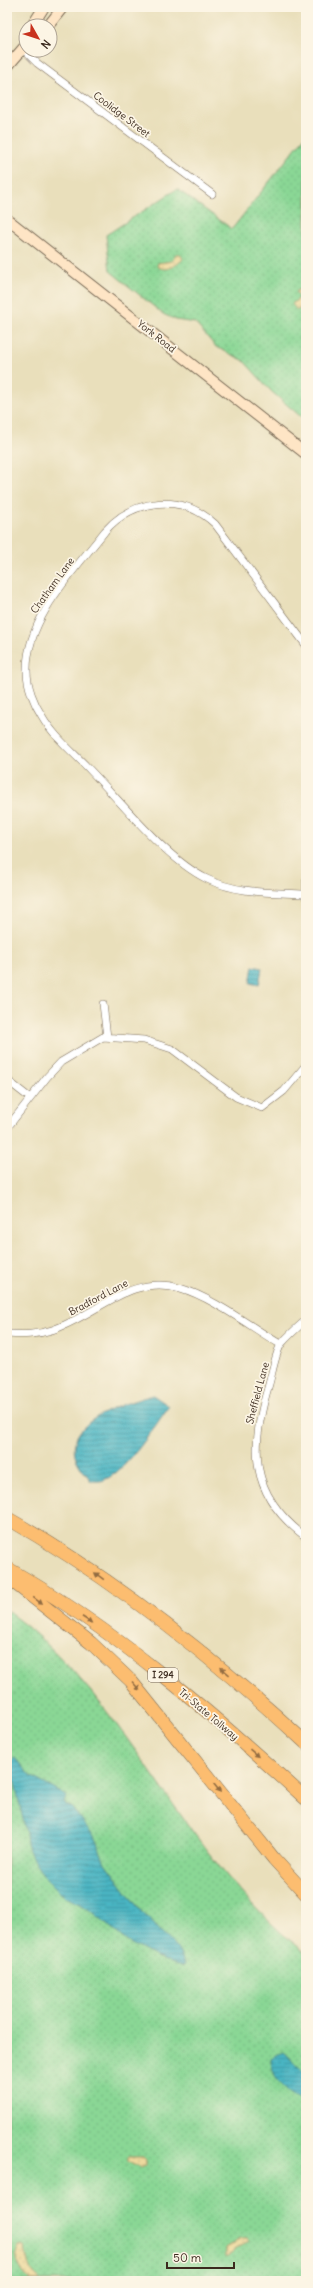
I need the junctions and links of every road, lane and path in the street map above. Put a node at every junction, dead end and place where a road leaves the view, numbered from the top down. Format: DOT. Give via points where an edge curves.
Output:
graph roads {
  1 [pos="44,7"];
  2 [pos="63,7"];
  3 [pos="37,18"];
  4 [pos="54,18"];
  5 [pos="18,53"];
  6 [pos="34,58"];
  7 [pos="7,67"];
  8 [pos="212,194"];
  9 [pos="7,219"];
  10 [pos="306,454"];
  11 [pos="306,644"];
  12 [pos="306,882"];
  13 [pos="306,896"];
  14 [pos="103,1004"];
  15 [pos="107,1037"];
  16 [pos="306,1065"];
  17 [pos="7,1080"];
  18 [pos="30,1098"];
  19 [pos="7,1128"];
  20 [pos="306,1320"];
  21 [pos="7,1334"];
  22 [pos="280,1344"];
  23 [pos="7,1518"];
  24 [pos="306,1537"];
  25 [pos="7,1568"];
  26 [pos="7,1577"];
  27 [pos="255,1696"];
  28 [pos="306,1737"];
  29 [pos="306,1743"];
  30 [pos="306,1799"];
  31 [pos="306,1894"];
  1 -- 3 [label="main road"];
  2 -- 4 [label="main road"];
  5 -- 7 [label="main road"];
  6 -- 8 [label="street, Coolidge Street" via="37,63"];
  9 -- 10 [label="main road, York Road"];
  11 -- 13 [label="street, Chatham Lane" via="214,524 198,511 184,505 161,502 134,509 116,520 105,531 38,622 28,650 27,672 34,700 51,729 176,859 205,878 224,886 252,892"];
  12 -- 13 [label="street"];
  14 -- 15 [label="street"];
  15 -- 16 [label="street" via="144,1040 172,1049 236,1097 262,1108 284,1091"];
  15 -- 18 [label="street" via="61,1062"];
  17 -- 18 [label="street"];
  18 -- 19 [label="street"];
  20 -- 22 [label="street"];
  21 -- 22 [label="street, Bradford Lane" via="32,1335 53,1330 121,1294 148,1285 190,1291"];
  22 -- 24 [label="street, Sheffield Lane" via="259,1422 256,1457 262,1480 273,1503 290,1524"];
  27 -- 23 [label="highway, one-way" via="203,1653 94,1572"];
  25 -- 30 [label="highway, Tri-State Tollway / I 294, one-way" via="123,1643 226,1728"];
  26 -- 31 [label="highway, one-way" via="54,1613 131,1681 274,1859"];
  27 -- 28 [label="highway"];
  27 -- 29 [label="highway"];
}
